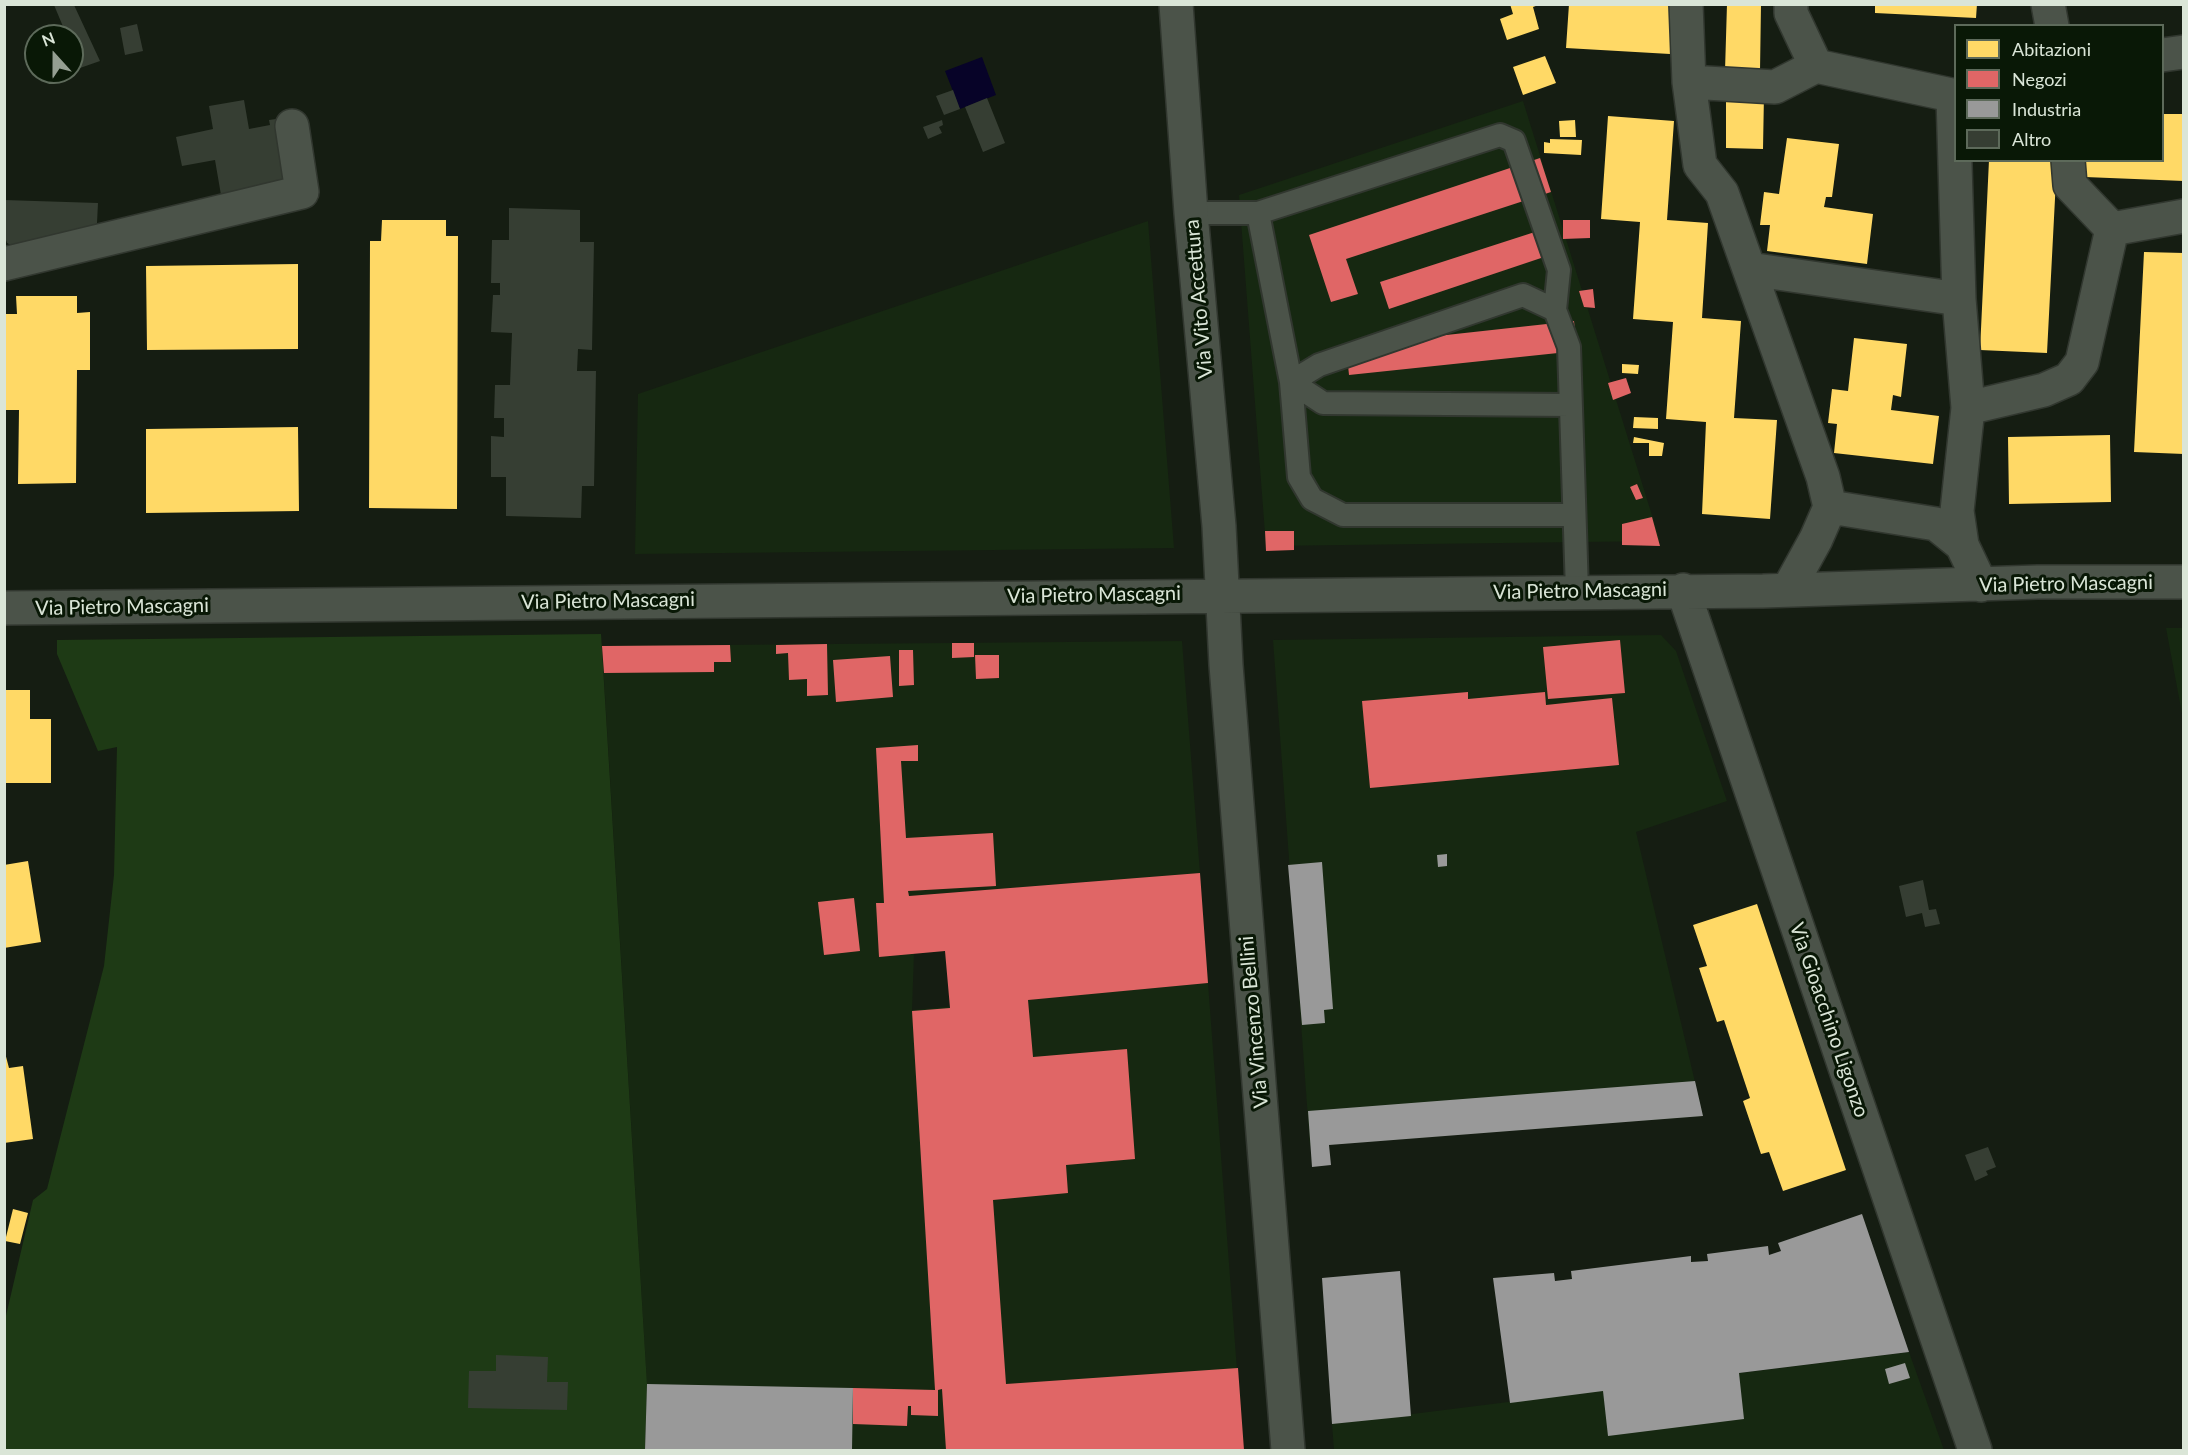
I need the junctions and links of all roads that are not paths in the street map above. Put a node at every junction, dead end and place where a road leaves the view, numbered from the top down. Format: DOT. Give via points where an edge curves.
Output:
graph roads {
  1 [pos="1176,4"];
  2 [pos="1686,4"];
  3 [pos="1791,4"];
  4 [pos="2048,4"];
  5 [pos="2052,24"];
  6 [pos="2184,52"];
  7 [pos="2164,55"];
  8 [pos="1816,66"];
  9 [pos="1689,82"];
  10 [pos="1954,97"];
  11 [pos="292,126"];
  12 [pos="1956,162"];
  13 [pos="2068,162"];
  14 [pos="1191,213"];
  15 [pos="1258,213"];
  16 [pos="2184,216"];
  17 [pos="2112,229"];
  18 [pos="4,264"];
  19 [pos="1749,270"];
  20 [pos="1959,299"];
  21 [pos="1555,310"];
  22 [pos="1291,382"];
  23 [pos="1570,405"];
  24 [pos="1968,408"];
  25 [pos="1830,507"];
  26 [pos="1574,515"];
  27 [pos="1962,545"];
  28 [pos="2184,582"];
  29 [pos="1981,585"];
  30 [pos="1683,590"];
  31 [pos="1788,590"];
  32 [pos="1577,591"];
  33 [pos="1222,594"];
  34 [pos="4,608"];
  35 [pos="1288,1450"];
  36 [pos="1976,1450"];
  1 -- 14 [label="street, Via Vito Accettura"];
  2 -- 9 [label="street"];
  3 -- 8 [label="street" via="1791,13"];
  4 -- 5 [label="street"];
  6 -- 7 [label="street"];
  8 -- 9 [label="street" via="1775,87"];
  8 -- 10 [label="street"];
  9 -- 19 [label="street" via="1700,165 1722,193"];
  11 -- 18 [label="street" via="302,192"];
  12 -- 20 [label="street"];
  13 -- 17 [label="street" via="2070,184"];
  14 -- 15 [label="lane"];
  14 -- 33 [label="street, Via Vito Accettura" via="1220,526"];
  15 -- 21 [label="lane" via="1500,135 1514,141 1559,270"];
  15 -- 22 [label="lane"];
  16 -- 17 [label="street"];
  17 -- 24 [label="street" via="2082,362 2069,379 2044,390"];
  19 -- 20 [label="street"];
  19 -- 25 [label="street" via="1823,477"];
  20 -- 24 [label="street"];
  21 -- 22 [label="lane" via="1523,295 1319,365"];
  21 -- 23 [label="lane" via="1569,347"];
  22 -- 23 [label="lane" via="1323,403"];
  22 -- 26 [label="lane" via="1299,477 1312,499 1343,515"];
  23 -- 26 [label="lane"];
  24 -- 27 [label="street" via="1957,511"];
  25 -- 27 [label="street" via="1936,524"];
  25 -- 31 [label="street"];
  26 -- 32 [label="lane"];
  27 -- 29 [label="street"];
  28 -- 29 [label="street, Via Pietro Mascagni"];
  29 -- 31 [label="street, Via Pietro Mascagni"];
  30 -- 31 [label="street, Via Pietro Mascagni"];
  30 -- 32 [label="street, Via Pietro Mascagni"];
  30 -- 36 [label="street, Via Gioacchino Ligonzo"];
  32 -- 33 [label="street, Via Pietro Mascagni"];
  33 -- 34 [label="street, Via Pietro Mascagni"];
  33 -- 35 [label="street, Via Vincenzo Bellini"];
}
